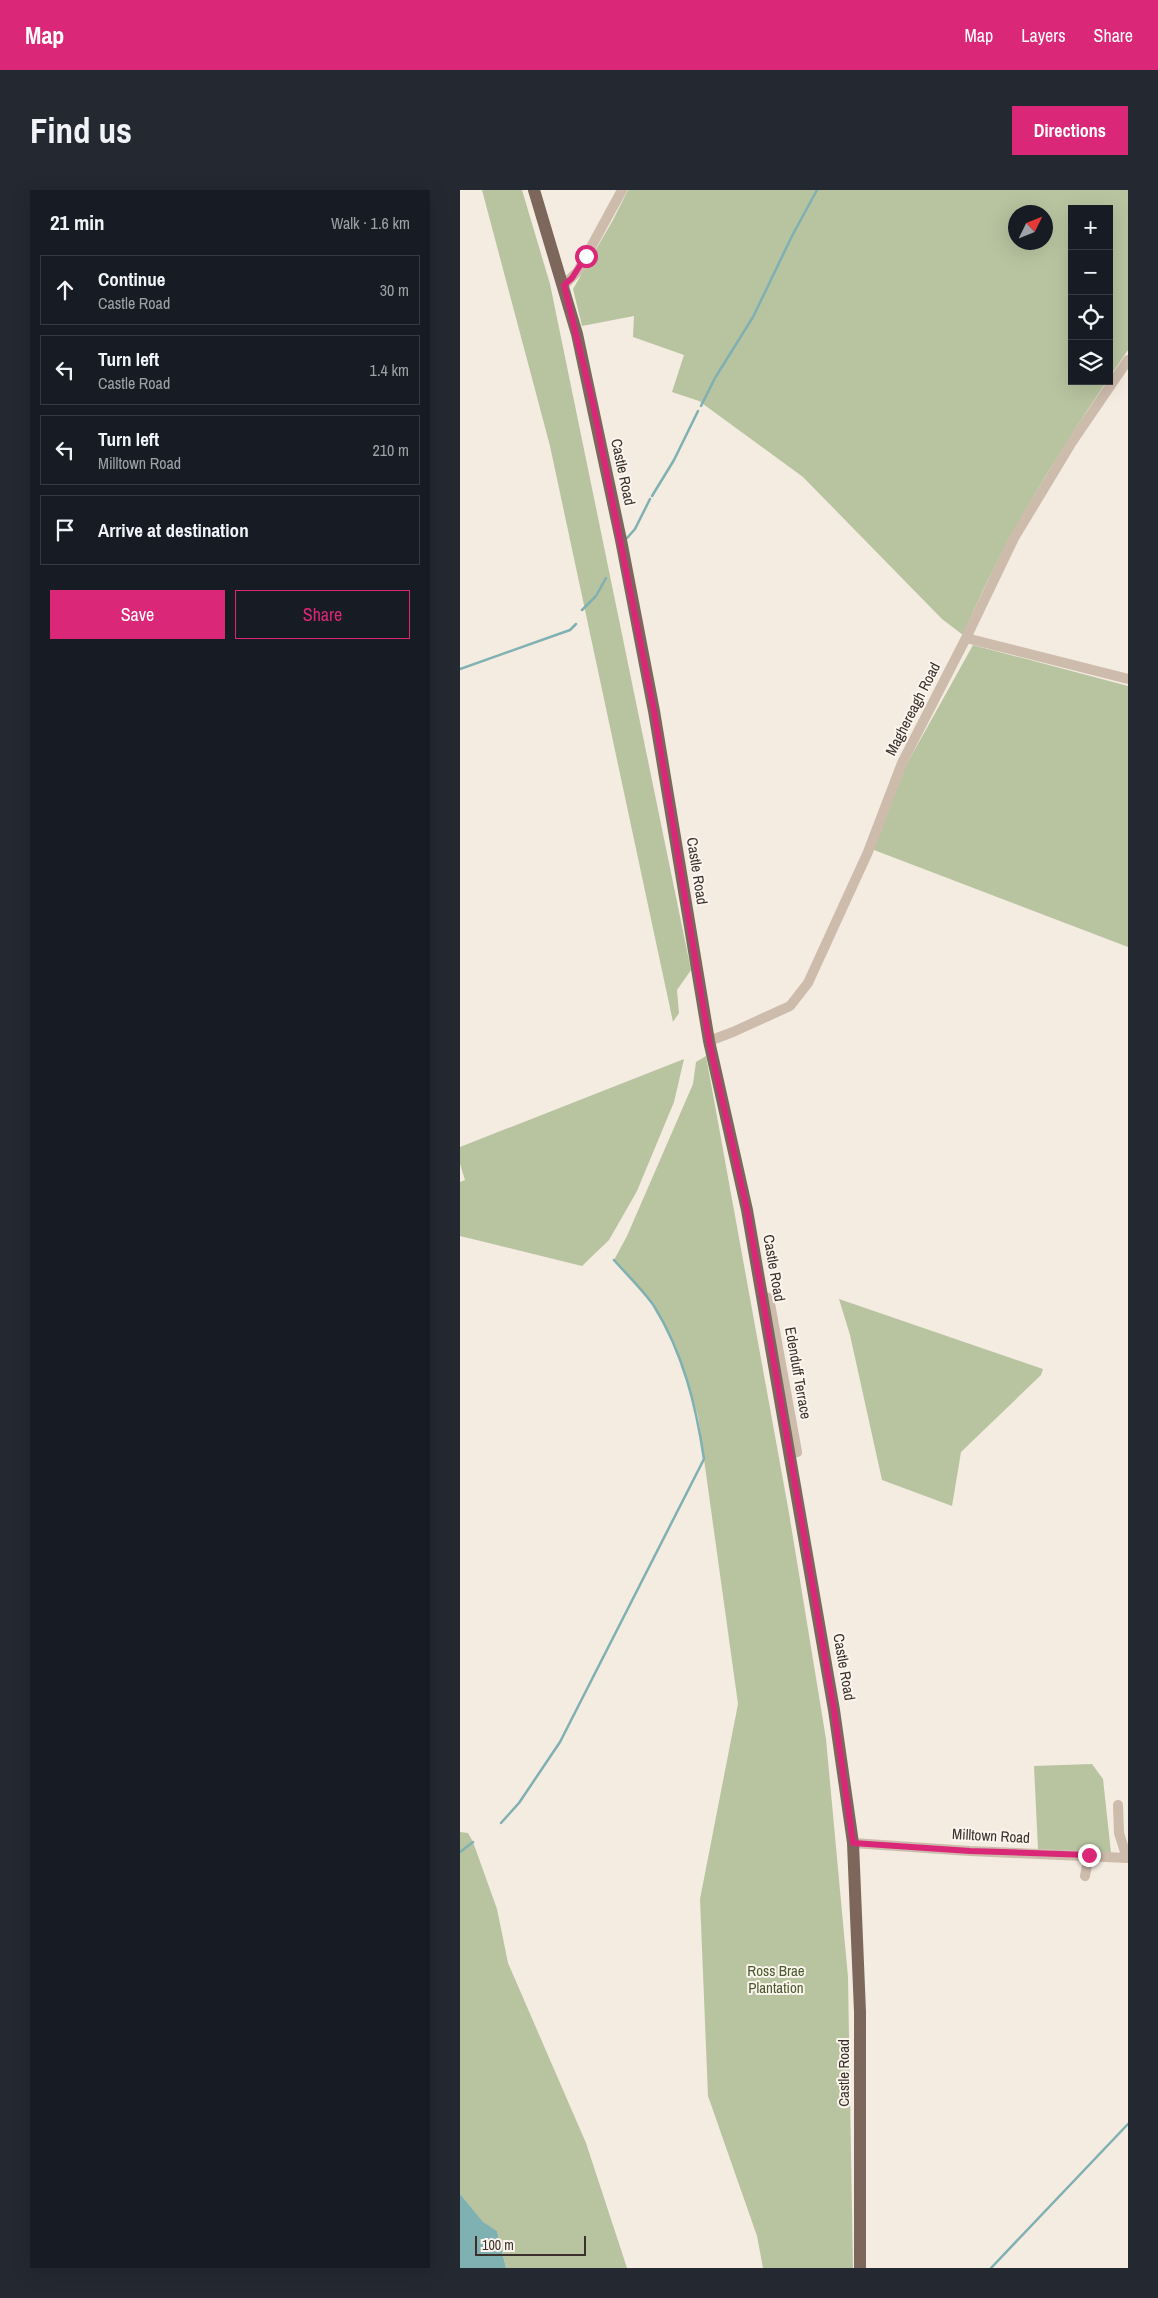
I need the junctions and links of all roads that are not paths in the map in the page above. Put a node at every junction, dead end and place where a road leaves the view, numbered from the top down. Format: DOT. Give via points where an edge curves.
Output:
graph roads {
  1 [pos="534,190"];
  2 [pos="622,190"];
  3 [pos="564,285"];
  4 [pos="1128,360"];
  5 [pos="966,638"];
  6 [pos="1128,680"];
  7 [pos="709,1041"];
  8 [pos="1118,1805"];
  9 [pos="853,1843"];
  10 [pos="1089,1855"];
  11 [pos="1127,1858"];
  12 [pos="1085,1876"];
  13 [pos="860,2268"];
  1 -- 3 [label="main road, Castle Road"];
  2 -- 3 [label="street" via="578,271"];
  3 -- 7 [label="main road, Castle Road" via="593,404 654,711"];
  4 -- 5 [label="street, Maghereagh Road" via="1027,515"];
  5 -- 6 [label="street"];
  5 -- 7 [label="street, Maghereagh Road" via="902,763 868,852 805,989 790,1006"];
  7 -- 9 [label="main road, Castle Road" via="777,1359"];
  8 -- 11 [label="street" via="1122,1818 1119,1833"];
  9 -- 10 [label="street, Milltown Road"];
  9 -- 13 [label="main road, Castle Road" via="860,2012"];
  10 -- 11 [label="street, Milltown Road"];
  10 -- 12 [label="street"];
}
